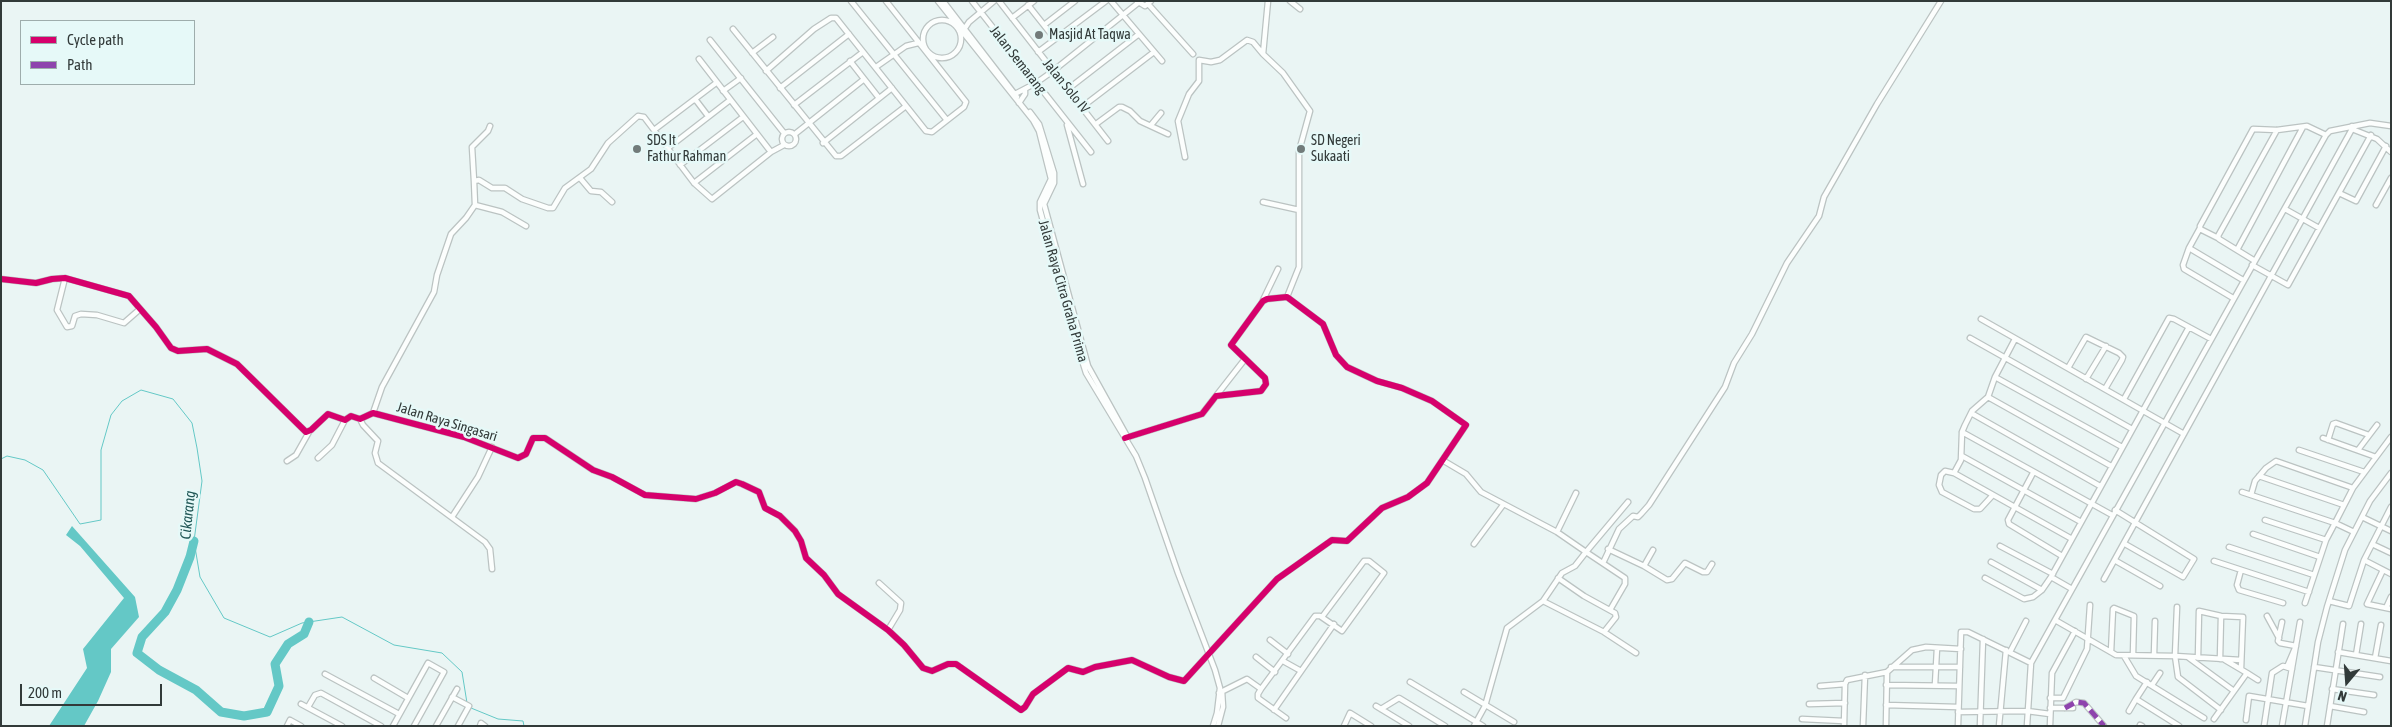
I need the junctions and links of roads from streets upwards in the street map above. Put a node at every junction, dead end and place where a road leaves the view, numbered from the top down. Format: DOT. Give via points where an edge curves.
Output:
graph roads {
  1 [pos="851,1"];
  2 [pos="886,1"];
  3 [pos="938,1"];
  4 [pos="943,1"];
  5 [pos="972,1"];
  6 [pos="994,1"];
  7 [pos="999,1"];
  8 [pos="1034,1"];
  9 [pos="1075,1"];
  10 [pos="1106,1"];
  11 [pos="1111,1"];
  12 [pos="1268,1"];
  13 [pos="1290,1"];
  14 [pos="1941,1"];
  15 [pos="1138,2"];
  16 [pos="1150,3"];
  17 [pos="1028,6"];
  18 [pos="1300,9"];
  19 [pos="981,12"];
  20 [pos="1124,16"];
  21 [pos="1012,18"];
  22 [pos="969,22"];
  23 [pos="956,23"];
  24 [pos="1044,25"];
  25 [pos="733,29"];
  26 [pos="962,30"];
  27 [pos="848,34"];
  28 [pos="912,34"];
  29 [pos="1139,34"];
  30 [pos="773,37"];
  31 [pos="710,40"];
  32 [pos="1055,40"];
  33 [pos="918,43"];
  34 [pos="906,46"];
  35 [pos="863,52"];
  36 [pos="927,52"];
  37 [pos="1038,52"];
  38 [pos="1154,52"];
  39 [pos="752,53"];
  40 [pos="894,54"];
  41 [pos="1193,54"];
  42 [pos="1263,54"];
  43 [pos="699,59"];
  44 [pos="850,61"];
  45 [pos="1162,61"];
  46 [pos="876,67"];
  47 [pos="766,71"];
  48 [pos="1053,71"];
  49 [pos="741,78"];
  50 [pos="863,80"];
  51 [pos="716,83"];
  52 [pos="1036,83"];
  53 [pos="780,88"];
  54 [pos="892,88"];
  55 [pos="1068,89"];
  56 [pos="1025,90"];
  57 [pos="723,91"];
  58 [pos="1014,95"];
  59 [pos="879,98"];
  60 [pos="696,99"];
  61 [pos="730,100"];
  62 [pos="1020,102"];
  63 [pos="794,105"];
  64 [pos="906,106"];
  65 [pos="1082,107"];
  66 [pos="1161,113"];
  67 [pos="708,116"];
  68 [pos="743,117"];
  69 [pos="946,119"];
  70 [pos="1065,120"];
  71 [pos="809,124"];
  72 [pos="1096,124"];
  73 [pos="1151,125"];
  74 [pos="490,126"];
  75 [pos="2391,126"];
  76 [pos="2303,127"];
  77 [pos="2352,128"];
  78 [pos="654,130"];
  79 [pos="2276,130"];
  80 [pos="784,133"];
  81 [pos="757,134"];
  82 [pos="795,134"];
  83 [pos="1168,134"];
  84 [pos="2326,135"];
  85 [pos="2371,135"];
  86 [pos="1108,141"];
  87 [pos="823,143"];
  88 [pos="784,145"];
  89 [pos="2386,146"];
  90 [pos="668,148"];
  91 [pos="771,152"];
  92 [pos="1091,152"];
  93 [pos="2391,152"];
  94 [pos="1185,156"];
  95 [pos="680,165"];
  96 [pos="580,178"];
  97 [pos="2391,178"];
  98 [pos="474,181"];
  99 [pos="694,183"];
  100 [pos="1083,184"];
  101 [pos="2339,193"];
  102 [pos="612,202"];
  103 [pos="1263,202"];
  104 [pos="2376,204"];
  105 [pos="475,205"];
  106 [pos="2285,209"];
  107 [pos="1299,210"];
  108 [pos="2303,218"];
  109 [pos="526,226"];
  110 [pos="2200,228"];
  111 [pos="2319,228"];
  112 [pos="2218,238"];
  113 [pos="2189,248"];
  114 [pos="2237,250"];
  115 [pos="2254,263"];
  116 [pos="1278,269"];
  117 [pos="2271,275"];
  118 [pos="65,278"];
  119 [pos="1,279"];
  120 [pos="2243,280"];
  121 [pos="1286,297"];
  122 [pos="2233,298"];
  123 [pos="1263,302"];
  124 [pos="140,309"];
  125 [pos="1981,319"];
  126 [pos="2189,327"];
  127 [pos="1970,338"];
  128 [pos="2015,339"];
  129 [pos="2211,339"];
  130 [pos="2106,346"];
  131 [pos="2005,358"];
  132 [pos="1245,359"];
  133 [pos="2068,368"];
  134 [pos="1995,377"];
  135 [pos="2086,379"];
  136 [pos="2105,389"];
  137 [pos="1216,396"];
  138 [pos="1988,397"];
  139 [pos="2124,400"];
  140 [pos="2143,410"];
  141 [pos="373,412"];
  142 [pos="1971,413"];
  143 [pos="360,419"];
  144 [pos="345,420"];
  145 [pos="2164,422"];
  146 [pos="2377,425"];
  147 [pos="2132,429"];
  148 [pos="309,432"];
  149 [pos="1962,432"];
  150 [pos="2184,434"];
  151 [pos="2369,435"];
  152 [pos="1126,437"];
  153 [pos="2391,437"];
  154 [pos="2363,446"];
  155 [pos="492,447"];
  156 [pos="2122,447"];
  157 [pos="2299,450"];
  158 [pos="2358,450"];
  159 [pos="1962,456"];
  160 [pos="2374,456"];
  161 [pos="318,458"];
  162 [pos="287,460"];
  163 [pos="1444,461"];
  164 [pos="2111,466"];
  165 [pos="2364,472"];
  166 [pos="1954,473"];
  167 [pos="2033,473"];
  168 [pos="2391,473"];
  169 [pos="2259,476"];
  170 [pos="2100,486"];
  171 [pos="2353,488"];
  172 [pos="2024,491"];
  173 [pos="2242,492"];
  174 [pos="1576,493"];
  175 [pos="2251,495"];
  176 [pos="1992,496"];
  177 [pos="1628,502"];
  178 [pos="2091,503"];
  179 [pos="1503,505"];
  180 [pos="2344,505"];
  181 [pos="2015,507"];
  182 [pos="2390,508"];
  183 [pos="2115,510"];
  184 [pos="2112,515"];
  185 [pos="452,517"];
  186 [pos="2362,517"];
  187 [pos="2265,520"];
  188 [pos="2081,522"];
  189 [pos="2136,522"];
  190 [pos="2335,523"];
  191 [pos="2380,526"];
  192 [pos="1557,532"];
  193 [pos="2354,532"];
  194 [pos="2391,532"];
  195 [pos="2253,534"];
  196 [pos="2072,539"];
  197 [pos="2326,540"];
  198 [pos="1474,544"];
  199 [pos="2125,544"];
  200 [pos="2372,544"];
  201 [pos="2000,546"];
  202 [pos="2229,547"];
  203 [pos="1608,549"];
  204 [pos="1654,550"];
  205 [pos="1586,552"];
  206 [pos="2391,553"];
  207 [pos="2062,556"];
  208 [pos="2320,557"];
  209 [pos="2364,560"];
  210 [pos="2214,561"];
  211 [pos="1991,562"];
  212 [pos="2116,562"];
  213 [pos="1603,563"];
  214 [pos="1712,564"];
  215 [pos="1644,566"];
  216 [pos="492,569"];
  217 [pos="2241,570"];
  218 [pos="2383,570"];
  219 [pos="2391,574"];
  220 [pos="2314,575"];
  221 [pos="2052,576"];
  222 [pos="1558,578"];
  223 [pos="1985,578"];
  224 [pos="2104,579"];
  225 [pos="880,582"];
  226 [pos="2160,586"];
  227 [pos="2072,589"];
  228 [pos="2042,590"];
  229 [pos="2308,592"];
  230 [pos="2391,597"];
  231 [pos="1543,601"];
  232 [pos="2329,601"];
  233 [pos="2305,603"];
  234 [pos="2283,604"];
  235 [pos="2090,605"];
  236 [pos="2177,607"];
  237 [pos="2388,608"];
  238 [pos="1610,610"];
  239 [pos="2221,616"];
  240 [pos="2267,616"];
  241 [pos="1322,617"];
  242 [pos="2055,620"];
  243 [pos="2026,621"];
  244 [pos="2155,621"];
  245 [pos="2282,622"];
  246 [pos="2300,622"];
  247 [pos="1334,624"];
  248 [pos="2343,624"];
  249 [pos="2361,624"];
  250 [pos="2381,624"];
  251 [pos="888,630"];
  252 [pos="2075,631"];
  253 [pos="1604,632"];
  254 [pos="2279,638"];
  255 [pos="1983,639"];
  256 [pos="2088,639"];
  257 [pos="1270,640"];
  258 [pos="2296,646"];
  259 [pos="1937,648"];
  260 [pos="1960,649"];
  261 [pos="2008,651"];
  262 [pos="1209,652"];
  263 [pos="2111,652"];
  264 [pos="2338,652"];
  265 [pos="1636,653"];
  266 [pos="1288,654"];
  267 [pos="2133,655"];
  268 [pos="2154,655"];
  269 [pos="2356,655"];
  270 [pos="2124,656"];
  271 [pos="2176,656"];
  272 [pos="1256,657"];
  273 [pos="2188,657"];
  274 [pos="2198,658"];
  275 [pos="2375,658"];
  276 [pos="2222,659"];
  277 [pos="1283,660"];
  278 [pos="2241,660"];
  279 [pos="2391,661"];
  280 [pos="2031,663"];
  281 [pos="1891,667"];
  282 [pos="1960,667"];
  283 [pos="2314,667"];
  284 [pos="1937,668"];
  285 [pos="2290,668"];
  286 [pos="2241,670"];
  287 [pos="2335,670"];
  288 [pos="1301,671"];
  289 [pos="1275,672"];
  290 [pos="1886,672"];
  291 [pos="326,674"];
  292 [pos="2160,674"];
  293 [pos="2247,674"];
  294 [pos="1865,676"];
  295 [pos="374,678"];
  296 [pos="2380,678"];
  297 [pos="2258,680"];
  298 [pos="1410,682"];
  299 [pos="2147,682"];
  300 [pos="1845,684"];
  301 [pos="1935,685"];
  302 [pos="2152,685"];
  303 [pos="1820,686"];
  304 [pos="1886,686"];
  305 [pos="1959,686"];
  306 [pos="457,689"];
  307 [pos="1261,689"];
  308 [pos="2332,689"];
  309 [pos="1221,691"];
  310 [pos="2234,691"];
  311 [pos="1464,692"];
  312 [pos="2374,695"];
  313 [pos="452,697"];
  314 [pos="408,698"];
  315 [pos="2050,698"];
  316 [pos="2136,699"];
  317 [pos="2268,699"];
  318 [pos="2286,702"];
  319 [pos="1844,703"];
  320 [pos="301,704"];
  321 [pos="1809,704"];
  322 [pos="1886,704"];
  323 [pos="1376,706"];
  324 [pos="1485,706"];
  325 [pos="2308,706"];
  326 [pos="2330,706"];
  327 [pos="308,708"];
  328 [pos="2065,708"];
  329 [pos="2073,708"];
  330 [pos="1381,709"];
  331 [pos="1274,710"];
  332 [pos="1958,710"];
  333 [pos="2221,710"];
  334 [pos="2027,711"];
  335 [pos="2050,711"];
  336 [pos="1981,712"];
  337 [pos="1999,712"];
  338 [pos="2129,712"];
  339 [pos="2364,712"];
  340 [pos="399,714"];
  341 [pos="1286,718"];
  342 [pos="2204,718"];
  343 [pos="1802,719"];
  344 [pos="2214,719"];
  345 [pos="2246,720"];
  346 [pos="1514,722"];
  347 [pos="1844,723"];
  348 [pos="1475,724"];
  349 [pos="287,726"];
  350 [pos="301,726"];
  351 [pos="342,726"];
  352 [pos="381,726"];
  353 [pos="392,726"];
  354 [pos="414,726"];
  355 [pos="436,726"];
  356 [pos="458,726"];
  357 [pos="480,726"];
  358 [pos="486,726"];
  359 [pos="1213,726"];
  360 [pos="1218,726"];
  361 [pos="1344,726"];
  362 [pos="1371,726"];
  363 [pos="1409,726"];
  364 [pos="1446,726"];
  365 [pos="1483,726"];
  366 [pos="1863,726"];
  367 [pos="1886,726"];
  368 [pos="1958,726"];
  369 [pos="1980,726"];
  370 [pos="1999,726"];
  371 [pos="2027,726"];
  372 [pos="2051,726"];
  373 [pos="2104,726"];
  374 [pos="2179,726"];
  375 [pos="2264,726"];
  376 [pos="2282,726"];
  377 [pos="2305,726"];
  378 [pos="2327,726"];
  1 -- 40 [label="street"];
  2 -- 28 [label="street"];
  3 -- 23 [label="street, Jalan Raya Citra Graha Prima"];
  4 -- 23 [label="street, Jalan Raya Citra Graha Prima"];
  5 -- 19 [label="street, Jalan Semarang"];
  6 -- 19 [label="street"];
  7 -- 21 [label="street, Jalan Solo IV"];
  8 -- 17 [label="street"];
  9 -- 24 [label="street"];
  10 -- 32 [label="street"];
  11 -- 20 [label="street"];
  12 -- 42 [label="street"];
  13 -- 18 [label="street"];
  14 -- 203 [label="street" via="1824,197 1820,216 1787,263 1734,363 1725,387 1649,504 1638,517 1633,516 1622,526"];
  15 -- 16 [label="street" via="1145,6"];
  15 -- 20 [label="street"];
  16 -- 41 [label="street"];
  17 -- 21 [label="street"];
  17 -- 24 [label="street"];
  19 -- 22 [label="street"];
  19 -- 52 [label="street, Jalan Semarang"];
  20 -- 29 [label="street"];
  20 -- 48 [label="street"];
  21 -- 37 [label="street, Jalan Solo IV"];
  22 -- 23 [label="street"];
  22 -- 26 [label="street"];
  23 -- 26 [label="street, Jalan Raya Citra Graha Prima"];
  24 -- 32 [label="street"];
  25 -- 39 [label="street"];
  26 -- 36 [label="street" via="961,41 953,54 939,57"];
  26 -- 36 [label="street" via="944,20 932,23 923,36"];
  26 -- 58 [label="street, Jalan Raya Citra Graha Prima"];
  27 -- 35 [label="street"];
  27 -- 47 [label="street" via="839,20 831,18"];
  27 -- 53 [label="street"];
  28 -- 33 [label="street"];
  28 -- 34 [label="street"];
  29 -- 38 [label="street"];
  29 -- 55 [label="street"];
  30 -- 39 [label="street"];
  31 -- 49 [label="street"];
  32 -- 37 [label="street"];
  33 -- 34 [label="street"];
  33 -- 36 [label="street"];
  34 -- 40 [label="street"];
  35 -- 44 [label="street"];
  35 -- 46 [label="street"];
  36 -- 69 [label="street" via="966,102 964,107"];
  37 -- 48 [label="street, Jalan Solo IV"];
  38 -- 45 [label="street"];
  38 -- 65 [label="street"];
  39 -- 47 [label="street"];
  40 -- 46 [label="street"];
  40 -- 69 [label="street"];
  42 -- 94 [label="street" via="1247,40 1220,60 1199,60 1198,81 1178,121"];
  42 -- 107 [label="street" via="1283,72 1310,111 1299,151"];
  43 -- 51 [label="street"];
  44 -- 50 [label="street"];
  44 -- 63 [label="street"];
  46 -- 54 [label="street"];
  47 -- 53 [label="street"];
  48 -- 52 [label="street"];
  48 -- 55 [label="street, Jalan Solo IV"];
  49 -- 57 [label="street"];
  49 -- 80 [label="street"];
  50 -- 59 [label="street"];
  50 -- 71 [label="street"];
  51 -- 57 [label="street"];
  51 -- 60 [label="street"];
  52 -- 56 [label="street"];
  52 -- 70 [label="street, Jalan Semarang"];
  53 -- 63 [label="street"];
  54 -- 59 [label="street"];
  54 -- 64 [label="street"];
  55 -- 65 [label="street, Jalan Solo IV"];
  56 -- 58 [label="street"];
  56 -- 62 [label="street"];
  57 -- 61 [label="street"];
  58 -- 62 [label="street, Jalan Raya Citra Graha Prima"];
  59 -- 87 [label="street"];
  60 -- 67 [label="street"];
  60 -- 78 [label="street"];
  61 -- 67 [label="street"];
  61 -- 68 [label="street"];
  62 -- 152 [label="street, Jalan Raya Citra Graha Prima" via="1039,124 1055,178 1044,207 1092,378"];
  63 -- 71 [label="street"];
  64 -- 69 [label="street" via="929,132"];
  64 -- 87 [label="street" via="841,156 836,156"];
  65 -- 72 [label="street, Jalan Solo IV"];
  66 -- 73 [label="street"];
  67 -- 90 [label="street"];
  68 -- 81 [label="street"];
  68 -- 95 [label="street"];
  70 -- 92 [label="street, Jalan Semarang"];
  70 -- 100 [label="street, Jalan Semarang"];
  71 -- 82 [label="street"];
  71 -- 87 [label="street"];
  72 -- 73 [label="street, Jalan Solo IV" via="1119,107"];
  72 -- 86 [label="street, Jalan Solo IV"];
  73 -- 83 [label="street"];
  74 -- 98 [label="street" via="472,147"];
  75 -- 77 [label="street" via="2380,123"];
  76 -- 79 [label="street"];
  76 -- 84 [label="street" via="2308,126"];
  76 -- 114 [label="street"];
  77 -- 84 [label="street" via="2330,131"];
  77 -- 85 [label="street"];
  77 -- 108 [label="street"];
  78 -- 90 [label="street"];
  78 -- 96 [label="street" via="644,117 638,116 608,143"];
  79 -- 110 [label="street" via="2253,129"];
  79 -- 112 [label="street"];
  80 -- 82 [label="street"];
  80 -- 88 [label="street"];
  81 -- 91 [label="street"];
  81 -- 99 [label="street"];
  82 -- 88 [label="street" via="793,146"];
  84 -- 106 [label="street"];
  85 -- 89 [label="street"];
  85 -- 101 [label="street"];
  88 -- 91 [label="street"];
  89 -- 93 [label="street"];
  89 -- 101 [label="street" via="2356,201"];
  90 -- 95 [label="street"];
  91 -- 99 [label="street" via="712,199"];
  95 -- 99 [label="street"];
  96 -- 98 [label="street" via="566,188 550,209 522,199 505,188 492,188 479,180"];
  96 -- 102 [label="street" via="591,191 602,192"];
  97 -- 104 [label="street"];
  98 -- 105 [label="street"];
  101 -- 111 [label="street"];
  103 -- 107 [label="street"];
  105 -- 109 [label="street" via="502,212"];
  105 -- 141 [label="street" via="451,234 434,292 382,387"];
  106 -- 108 [label="street"];
  106 -- 115 [label="street"];
  107 -- 121 [label="street" via="1298,267"];
  108 -- 111 [label="street"];
  108 -- 117 [label="street"];
  110 -- 112 [label="street"];
  110 -- 113 [label="street"];
  111 -- 117 [label="street" via="2288,284"];
  112 -- 114 [label="street"];
  113 -- 120 [label="street"];
  113 -- 122 [label="street" via="2184,269"];
  114 -- 115 [label="street"];
  115 -- 117 [label="street"];
  115 -- 120 [label="street"];
  116 -- 123 [label="street"];
  117 -- 150 [label="street"];
  118 -- 119 [label="street" via="36,284"];
  118 -- 124 [label="street" via="127,295"];
  118 -- 124 [label="street" via="57,310 67,327 72,326 75,316 81,314 124,323"];
  120 -- 122 [label="street"];
  121 -- 123 [label="street"];
  121 -- 163 [label="street" via="1323,324 1336,355 1347,367 1377,382 1432,401 1465,424"];
  122 -- 129 [label="street"];
  123 -- 132 [label="street" via="1231,345"];
  124 -- 148 [label="street" via="170,348 178,351 207,349 237,364 303,431"];
  125 -- 128 [label="street"];
  126 -- 129 [label="street"];
  126 -- 139 [label="street" via="2174,319 2168,320"];
  126 -- 140 [label="street"];
  127 -- 131 [label="street"];
  128 -- 131 [label="street"];
  128 -- 133 [label="street"];
  129 -- 145 [label="street"];
  130 -- 133 [label="street" via="2086,337"];
  130 -- 135 [label="street"];
  130 -- 136 [label="street" via="2123,357"];
  131 -- 134 [label="street"];
  131 -- 147 [label="street"];
  132 -- 137 [label="street" via="1224,390"];
  132 -- 137 [label="street" via="1265,378 1264,388 1257,392"];
  133 -- 135 [label="street"];
  134 -- 138 [label="street"];
  134 -- 156 [label="street"];
  135 -- 136 [label="street"];
  136 -- 139 [label="street"];
  137 -- 152 [label="street" via="1202,414"];
  138 -- 142 [label="street"];
  138 -- 164 [label="street"];
  139 -- 140 [label="street"];
  140 -- 145 [label="street"];
  140 -- 147 [label="street"];
  141 -- 143 [label="street"];
  141 -- 155 [label="street, Jalan Raya Singasari"];
  142 -- 149 [label="street"];
  142 -- 170 [label="street"];
  143 -- 144 [label="street" via="350,416"];
  143 -- 185 [label="street" via="378,440 375,453 378,463"];
  144 -- 148 [label="street" via="328,414"];
  144 -- 161 [label="street" via="332,445"];
  145 -- 150 [label="street"];
  145 -- 183 [label="street"];
  146 -- 151 [label="street"];
  147 -- 156 [label="street"];
  148 -- 162 [label="street" via="296,456"];
  149 -- 159 [label="street"];
  149 -- 167 [label="street"];
  150 -- 189 [label="street"];
  151 -- 154 [label="street"];
  151 -- 158 [label="street" via="2333,424 2326,439"];
  152 -- 262 [label="street, Jalan Raya Citra Graha Prima" via="1145,478"];
  153 -- 160 [label="street"];
  154 -- 158 [label="street"];
  154 -- 160 [label="street"];
  155 -- 185 [label="street" via="478,477"];
  155 -- 251 [label="street, Jalan Raya Singasari" via="521,457 526,454 533,438 545,438 598,473 612,477 637,492 661,498 696,499 716,494 736,482 742,484 758,492 765,508 780,516 795,531 806,558 838,594"];
  156 -- 164 [label="street"];
  157 -- 165 [label="street"];
  158 -- 160 [label="street"];
  159 -- 166 [label="street"];
  159 -- 172 [label="street"];
  160 -- 165 [label="street"];
  163 -- 179 [label="street" via="1468,475 1478,490"];
  163 -- 262 [label="street" via="1427,483 1408,497 1382,508 1349,540 1332,540 1283,575"];
  164 -- 170 [label="street"];
  165 -- 171 [label="street"];
  166 -- 176 [label="street"];
  166 -- 176 [label="street" via="1943,472 1939,485 1942,492 1977,510"];
  167 -- 172 [label="street"];
  167 -- 178 [label="street"];
  168 -- 186 [label="street"];
  169 -- 171 [label="street" via="2276,462"];
  169 -- 175 [label="street"];
  169 -- 180 [label="street"];
  170 -- 178 [label="street"];
  171 -- 180 [label="street"];
  172 -- 181 [label="street"];
  172 -- 188 [label="street"];
  173 -- 175 [label="street"];
  174 -- 192 [label="street"];
  175 -- 190 [label="street"];
  176 -- 181 [label="street"];
  177 -- 205 [label="street"];
  178 -- 184 [label="street"];
  178 -- 188 [label="street"];
  179 -- 192 [label="street"];
  179 -- 198 [label="street"];
  180 -- 190 [label="street"];
  181 -- 196 [label="street"];
  181 -- 207 [label="street" via="2008,520 2010,527"];
  182 -- 191 [label="street"];
  183 -- 184 [label="street"];
  183 -- 189 [label="street"];
  184 -- 227 [label="street"];
  185 -- 216 [label="street" via="485,542 490,549"];
  186 -- 191 [label="street"];
  186 -- 193 [label="street"];
  187 -- 197 [label="street"];
  188 -- 196 [label="street"];
  189 -- 199 [label="street"];
  189 -- 199 [label="street" via="2193,560 2183,577"];
  190 -- 193 [label="street"];
  190 -- 197 [label="street"];
  191 -- 194 [label="street"];
  191 -- 200 [label="street"];
  192 -- 205 [label="street"];
  193 -- 232 [label="street"];
  195 -- 208 [label="street"];
  196 -- 207 [label="street"];
  197 -- 208 [label="street"];
  199 -- 212 [label="street"];
  200 -- 206 [label="street"];
  200 -- 209 [label="street"];
  201 -- 221 [label="street"];
  202 -- 220 [label="street"];
  203 -- 213 [label="street"];
  203 -- 215 [label="street"];
  204 -- 215 [label="street"];
  205 -- 213 [label="street"];
  205 -- 222 [label="street" via="1575,566"];
  207 -- 221 [label="street"];
  208 -- 220 [label="street"];
  209 -- 218 [label="street"];
  209 -- 232 [label="street" via="2348,606"];
  210 -- 217 [label="street"];
  211 -- 228 [label="street"];
  212 -- 224 [label="street"];
  212 -- 226 [label="street"];
  213 -- 238 [label="street" via="1625,580"];
  214 -- 215 [label="street" via="1705,572 1685,563 1668,580"];
  217 -- 229 [label="street"];
  217 -- 234 [label="street" via="2239,590"];
  218 -- 219 [label="street"];
  218 -- 237 [label="street" via="2367,604"];
  220 -- 229 [label="street"];
  221 -- 227 [label="street"];
  221 -- 228 [label="street"];
  222 -- 231 [label="street"];
  222 -- 238 [label="street"];
  223 -- 228 [label="street" via="2024,599"];
  225 -- 251 [label="street" via="901,603"];
  227 -- 242 [label="street"];
  229 -- 233 [label="street"];
  230 -- 237 [label="street"];
  231 -- 253 [label="street"];
  231 -- 324 [label="street" via="1507,628"];
  232 -- 283 [label="street"];
  235 -- 256 [label="street"];
  236 -- 271 [label="street"];
  238 -- 253 [label="street" via="1616,616"];
  239 -- 274 [label="street" via="2199,611"];
  239 -- 276 [label="street"];
  239 -- 278 [label="street" via="2243,617"];
  240 -- 254 [label="street"];
  241 -- 247 [label="street"];
  241 -- 247 [label="street" via="1364,561 1369,561 1384,573 1342,631"];
  241 -- 266 [label="street" via="1315,616"];
  242 -- 252 [label="street"];
  242 -- 280 [label="street"];
  243 -- 261 [label="street"];
  244 -- 268 [label="street"];
  245 -- 254 [label="street"];
  246 -- 258 [label="street"];
  247 -- 288 [label="street"];
  248 -- 264 [label="street"];
  249 -- 269 [label="street"];
  250 -- 275 [label="street"];
  251 -- 262 [label="street, Jalan Raya Singasari" via="923,668 932,671 956,664 1021,710 1034,694 1068,668 1083,672 1132,660 1184,681"];
  252 -- 256 [label="street"];
  252 -- 315 [label="street" via="2052,673"];
  253 -- 265 [label="street"];
  254 -- 258 [label="street" via="2280,643"];
  255 -- 260 [label="street" via="1961,632"];
  255 -- 261 [label="street"];
  255 -- 336 [label="street"];
  256 -- 263 [label="street"];
  256 -- 315 [label="street" via="2087,649 2063,698"];
  257 -- 266 [label="street"];
  258 -- 285 [label="street"];
  259 -- 260 [label="street"];
  259 -- 281 [label="street" via="1911,650"];
  259 -- 284 [label="street"];
  260 -- 282 [label="street"];
  261 -- 280 [label="street"];
  261 -- 337 [label="street"];
  262 -- 309 [label="street, Jalan Raya Citra Graha Prima"];
  263 -- 267 [label="street" via="2114,608 2134,616"];
  263 -- 270 [label="street"];
  264 -- 269 [label="street"];
  264 -- 287 [label="street"];
  266 -- 277 [label="street"];
  267 -- 268 [label="street"];
  267 -- 270 [label="street"];
  268 -- 271 [label="street"];
  269 -- 275 [label="street"];
  270 -- 299 [label="street" via="2136,676"];
  271 -- 273 [label="street"];
  271 -- 333 [label="street" via="2178,677"];
  272 -- 289 [label="street"];
  273 -- 274 [label="street"];
  273 -- 310 [label="street"];
  274 -- 276 [label="street"];
  275 -- 279 [label="street"];
  276 -- 278 [label="street"];
  276 -- 286 [label="street"];
  277 -- 288 [label="street"];
  277 -- 289 [label="street"];
  278 -- 286 [label="street"];
  280 -- 334 [label="street"];
  281 -- 284 [label="street"];
  281 -- 290 [label="street"];
  282 -- 284 [label="street"];
  282 -- 305 [label="street"];
  283 -- 287 [label="street"];
  283 -- 325 [label="street"];
  284 -- 301 [label="street"];
  285 -- 317 [label="street" via="2283,666 2272,673"];
  285 -- 318 [label="street"];
  286 -- 293 [label="street"];
  287 -- 296 [label="street"];
  287 -- 308 [label="street"];
  288 -- 331 [label="street"];
  289 -- 307 [label="street"];
  290 -- 294 [label="street"];
  290 -- 304 [label="street"];
  291 -- 340 [label="street"];
  292 -- 302 [label="street"];
  293 -- 297 [label="street"];
  293 -- 310 [label="street"];
  294 -- 300 [label="street" via="1847,680"];
  294 -- 366 [label="street"];
  295 -- 314 [label="street"];
  298 -- 348 [label="street"];
  299 -- 302 [label="street"];
  299 -- 316 [label="street"];
  300 -- 303 [label="street"];
  300 -- 319 [label="street"];
  301 -- 304 [label="street"];
  301 -- 305 [label="street"];
  302 -- 342 [label="street"];
  304 -- 322 [label="street"];
  305 -- 332 [label="street"];
  306 -- 313 [label="street"];
  307 -- 309 [label="street" via="1247,679"];
  307 -- 331 [label="street" via="1258,698"];
  308 -- 312 [label="street"];
  308 -- 326 [label="street"];
  309 -- 359 [label="street, Jalan Raya Citra Graha Prima"];
  309 -- 360 [label="street, Jalan Raya Citra Graha Prima" via="1223,707"];
  310 -- 333 [label="street"];
  311 -- 324 [label="street"];
  313 -- 355 [label="street"];
  313 -- 356 [label="street" via="469,706"];
  314 -- 340 [label="street"];
  314 -- 354 [label="street" via="428,662 444,672"];
  315 -- 335 [label="street"];
  316 -- 338 [label="street"];
  316 -- 374 [label="street"];
  317 -- 318 [label="street"];
  317 -- 345 [label="street" via="2249,696"];
  317 -- 375 [label="street"];
  318 -- 325 [label="street"];
  318 -- 376 [label="street"];
  319 -- 321 [label="street"];
  319 -- 347 [label="street"];
  320 -- 327 [label="street"];
  322 -- 332 [label="street"];
  322 -- 367 [label="street"];
  323 -- 330 [label="street"];
  324 -- 346 [label="street"];
  324 -- 348 [label="street"];
  325 -- 377 [label="street"];
  326 -- 339 [label="street"];
  326 -- 378 [label="street"];
  327 -- 351 [label="street"];
  327 -- 352 [label="street" via="315,695 321,692"];
  328 -- 329 [label="street"];
  328 -- 335 [label="street"];
  328 -- 373 [label="street" via="2076,702 2084,704"];
  330 -- 363 [label="street"];
  330 -- 364 [label="street" via="1399,698"];
  331 -- 341 [label="street"];
  332 -- 336 [label="street"];
  332 -- 368 [label="street"];
  333 -- 344 [label="street"];
  334 -- 335 [label="street"];
  334 -- 337 [label="street"];
  334 -- 371 [label="street"];
  335 -- 372 [label="street"];
  336 -- 337 [label="street"];
  336 -- 369 [label="street"];
  337 -- 370 [label="street"];
  340 -- 353 [label="street"];
  343 -- 347 [label="street"];
  348 -- 365 [label="street"];
  349 -- 350 [label="street" via="290,720"];
  357 -- 358 [label="street" via="481,723"];
  361 -- 362 [label="street" via="1350,713"];
}
